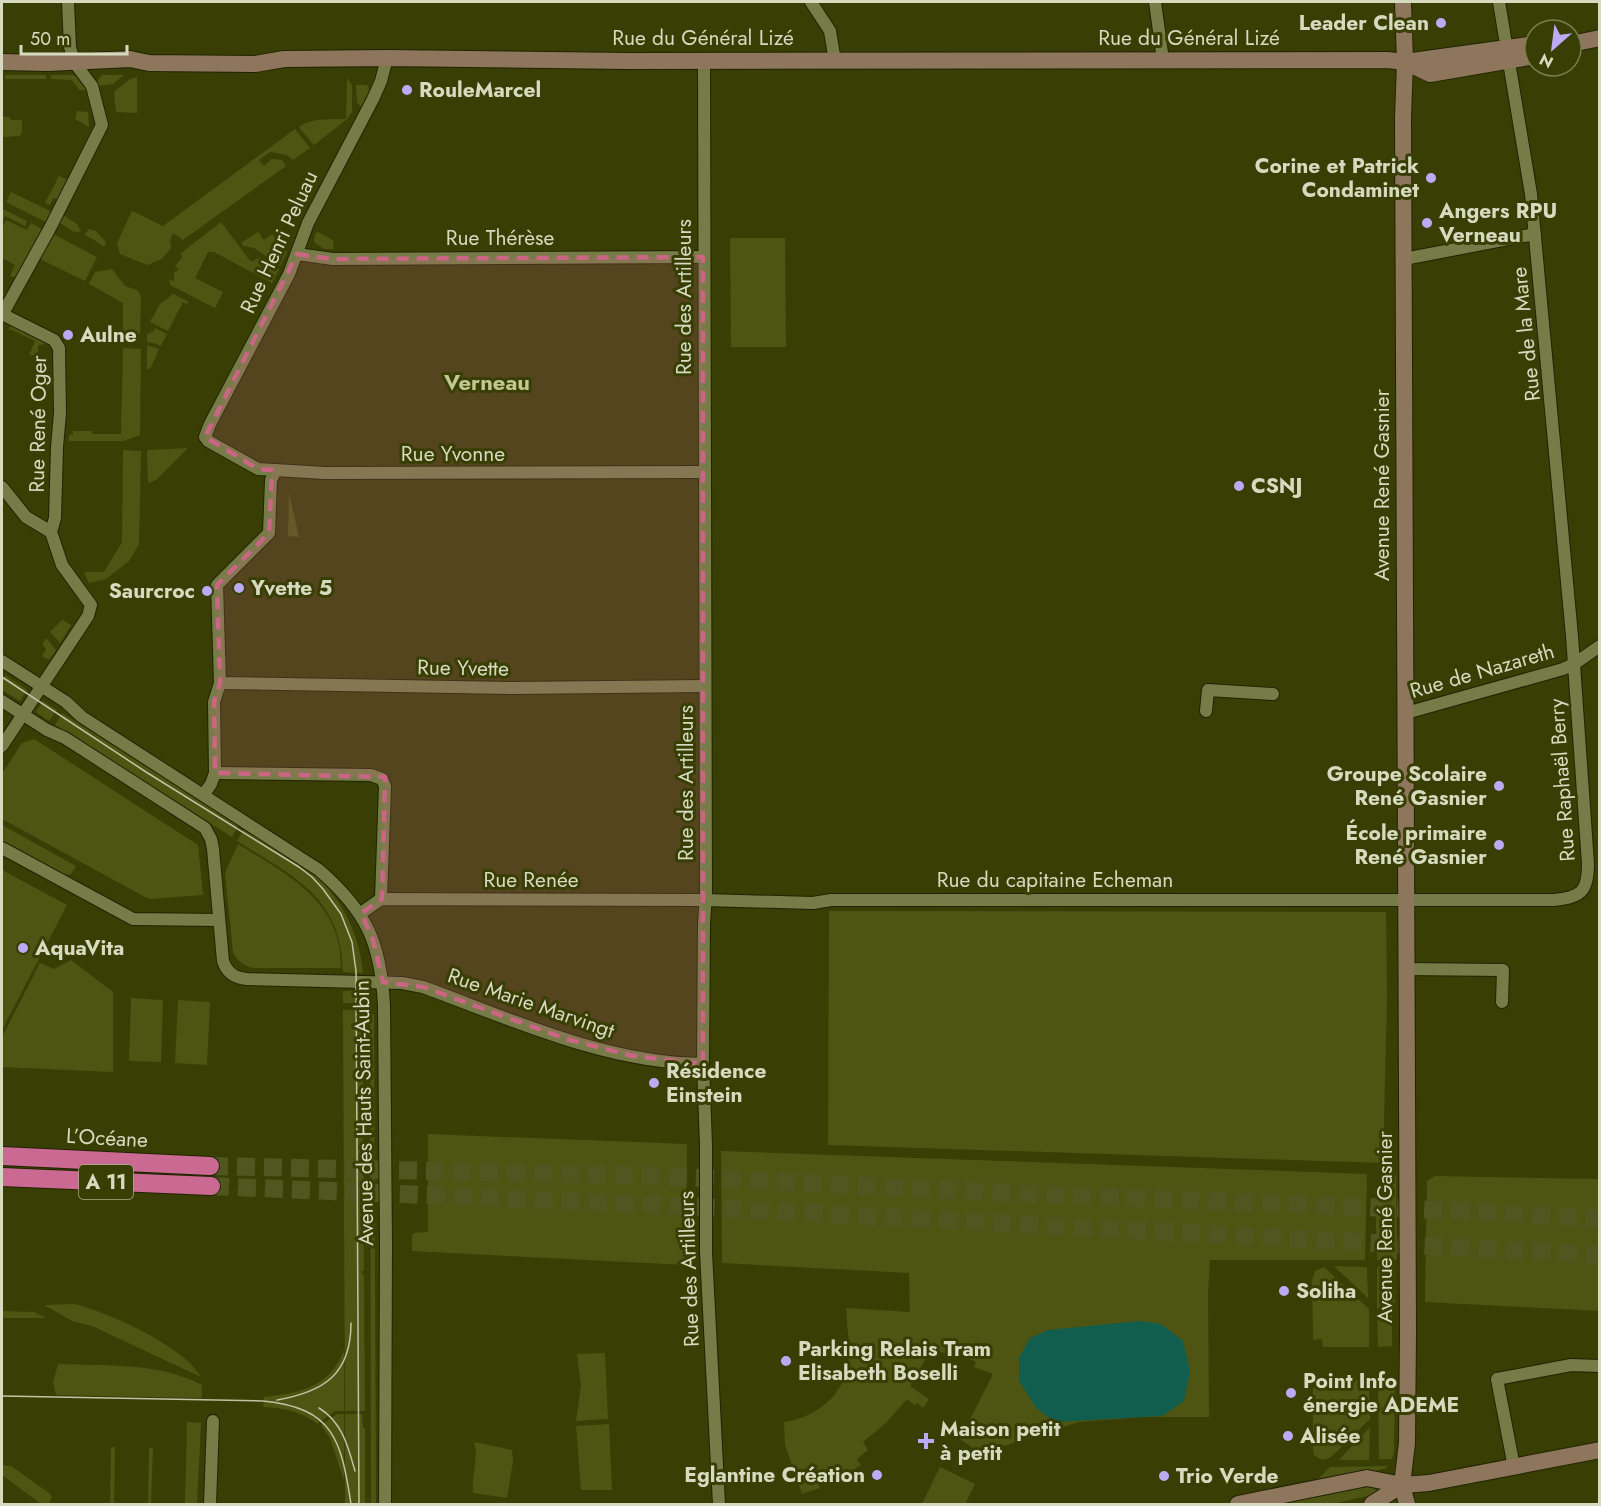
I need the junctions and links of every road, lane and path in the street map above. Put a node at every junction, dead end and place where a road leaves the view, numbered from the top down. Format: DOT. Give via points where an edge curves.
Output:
graph roads {
  1 [pos="68,2"];
  2 [pos="811,2"];
  3 [pos="1155,2"];
  4 [pos="1403,2"];
  5 [pos="1499,2"];
  6 [pos="1599,38"];
  7 [pos="1583,41"];
  8 [pos="1523,49"];
  9 [pos="1509,55"];
  10 [pos="1523,56"];
  11 [pos="387,58"];
  12 [pos="1163,60"];
  13 [pos="704,61"];
  14 [pos="835,61"];
  15 [pos="2,62"];
  16 [pos="74,62"];
  17 [pos="1405,62"];
  18 [pos="1535,234"];
  19 [pos="297,254"];
  20 [pos="703,257"];
  21 [pos="1404,259"];
  22 [pos="2,314"];
  23 [pos="208,441"];
  24 [pos="276,470"];
  25 [pos="705,472"];
  26 [pos="2,487"];
  27 [pos="51,532"];
  28 [pos="1599,646"];
  29 [pos="2,661"];
  30 [pos="1574,664"];
  31 [pos="220,683"];
  32 [pos="40,685"];
  33 [pos="705,686"];
  34 [pos="1273,694"];
  35 [pos="2,701"];
  36 [pos="1206,711"];
  37 [pos="1406,713"];
  38 [pos="22,714"];
  39 [pos="2,746"];
  40 [pos="215,772"];
  41 [pos="204,794"];
  42 [pos="2,848"];
  43 [pos="381,899"];
  44 [pos="705,900"];
  45 [pos="1405,900"];
  46 [pos="361,913"];
  47 [pos="219,920"];
  48 [pos="1405,969"];
  49 [pos="383,982"];
  50 [pos="1502,1002"];
  51 [pos="703,1064"];
  52 [pos="2,1156"];
  53 [pos="210,1166"];
  54 [pos="2,1177"];
  55 [pos="211,1186"];
  56 [pos="1599,1366"];
  57 [pos="213,1421"];
  58 [pos="1599,1450"];
  59 [pos="1514,1467"];
  60 [pos="1402,1485"];
  61 [pos="210,1504"];
  62 [pos="385,1504"];
  63 [pos="719,1504"];
  64 [pos="1238,1504"];
  65 [pos="1372,1504"];
  66 [pos="1387,1504"];
  67 [pos="1407,1504"];
  1 -- 16 [label="street"];
  2 -- 14 [label="street" via="830,31"];
  3 -- 12 [label="street"];
  4 -- 17 [label="main road, Avenue René Gasnier"];
  5 -- 9 [label="street, Rue de la Mare"];
  6 -- 7 [label="main road"];
  8 -- 9 [label="main road"];
  9 -- 10 [label="main road"];
  9 -- 17 [label="main road, Rue du Général Lizé" via="1430,74"];
  9 -- 18 [label="street, Rue de la Mare"];
  11 -- 13 [label="main road, Rue du Général Lizé"];
  11 -- 16 [label="main road, Rue du Général Lizé" via="284,59 255,64 149,63 130,59"];
  11 -- 19 [label="street, Rue Henri Peluau" via="381,81 308,223"];
  12 -- 14 [label="main road, Rue du Général Lizé"];
  12 -- 17 [label="main road, Rue du Général Lizé"];
  13 -- 14 [label="main road, Rue du Général Lizé"];
  13 -- 20 [label="street, Rue des Artilleurs"];
  15 -- 16 [label="main road, Rue du Général Lizé"];
  16 -- 22 [label="street" via="92,86 102,125"];
  17 -- 21 [label="main road, Avenue René Gasnier"];
  18 -- 21 [label="street"];
  18 -- 30 [label="street, Rue de la Mare"];
  19 -- 20 [label="street, Rue Thérèse" via="333,259"];
  19 -- 23 [label="street, Rue Henri Peluau" via="210,424 205,437"];
  20 -- 25 [label="street, Rue des Artilleurs"];
  21 -- 37 [label="main road, Avenue René Gasnier"];
  22 -- 27 [label="street, Rue René Oger" via="54,340 59,348 60,413"];
  23 -- 24 [label="street, Rue Yvonne" via="258,469"];
  24 -- 25 [label="street, Rue Yvonne"];
  24 -- 31 [label="street" via="271,480 269,533 218,585"];
  25 -- 33 [label="street, Rue des Artilleurs"];
  26 -- 27 [label="street, Rue René Oger" via="26,517"];
  27 -- 32 [label="street, Rue René Oger" via="62,565 88,599 91,610"];
  28 -- 30 [label="street, Rue de Nazareth"];
  29 -- 32 [label="street, Avenue des Hauts Saint-Aubin"];
  30 -- 37 [label="street, Rue de Nazareth" via="1530,680"];
  30 -- 45 [label="street, Rue Raphaël Berry" via="1588,864 1585,888 1578,896 1554,900"];
  31 -- 33 [label="street, Rue Yvette" via="513,688"];
  31 -- 40 [label="street" via="214,702"];
  32 -- 38 [label="street"];
  32 -- 41 [label="street, Avenue des Hauts Saint-Aubin" via="82,717"];
  33 -- 44 [label="street, Rue des Artilleurs"];
  34 -- 36 [label="street" via="1208,690"];
  35 -- 38 [label="street"];
  37 -- 45 [label="main road, Avenue René Gasnier"];
  38 -- 39 [label="street"];
  38 -- 47 [label="street" via="205,828 211,839"];
  40 -- 41 [label="street"];
  40 -- 43 [label="street" via="379,777 385,786"];
  41 -- 46 [label="street, Avenue des Hauts Saint-Aubin" via="319,870"];
  42 -- 47 [label="street" via="134,919"];
  43 -- 44 [label="street, Rue Renée"];
  43 -- 46 [label="street"];
  44 -- 45 [label="street, Rue du capitaine Echeman"];
  44 -- 51 [label="street, Rue des Artilleurs"];
  45 -- 48 [label="main road, Avenue René Gasnier"];
  46 -- 49 [label="street, Avenue des Hauts Saint-Aubin" via="373,940"];
  47 -- 49 [label="street, Rue Marie Marvingt" via="223,961 236,977"];
  48 -- 50 [label="street" via="1503,970"];
  48 -- 60 [label="main road, Avenue René Gasnier" via="1407,1443"];
  49 -- 51 [label="street, Rue Marie Marvingt" via="423,987 566,1040 633,1056"];
  49 -- 62 [label="street, Avenue des Hauts Saint-Aubin"];
  51 -- 63 [label="street, Rue des Artilleurs" via="706,1252"];
  52 -- 53 [label="highway, L’Océane / A 11"];
  54 -- 55 [label="highway, A 11"];
  56 -- 59 [label="street" via="1571,1365 1497,1379"];
  57 -- 61 [label="street"];
  58 -- 59 [label="main road"];
  59 -- 60 [label="main road" via="1446,1481"];
  60 -- 64 [label="main road" via="1367,1478"];
  60 -- 65 [label="main road"];
  60 -- 66 [label="main road"];
  60 -- 67 [label="main road"];
}
